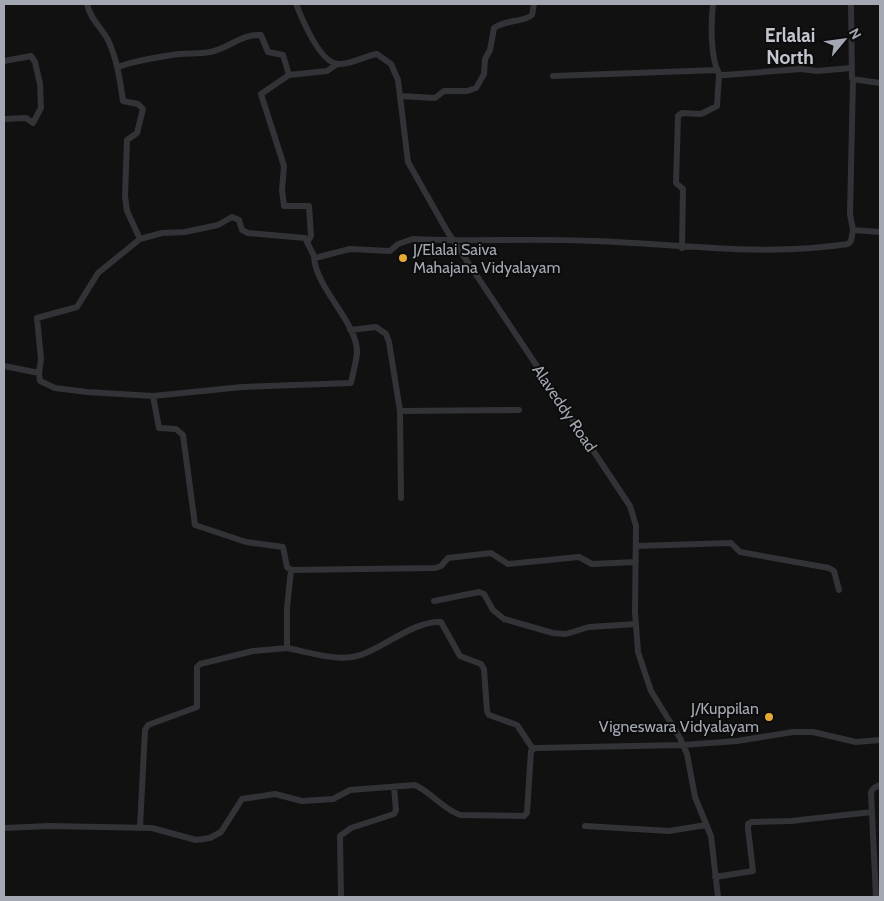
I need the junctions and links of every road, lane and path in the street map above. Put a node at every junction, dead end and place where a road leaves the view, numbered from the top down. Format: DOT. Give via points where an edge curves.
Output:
graph roads {
  1 [pos="86,4"];
  2 [pos="296,4"];
  3 [pos="534,4"];
  4 [pos="713,4"];
  5 [pos="851,4"];
  6 [pos="4,61"];
  7 [pos="337,64"];
  8 [pos="118,67"];
  9 [pos="851,68"];
  10 [pos="718,72"];
  11 [pos="289,75"];
  12 [pos="553,76"];
  13 [pos="853,79"];
  14 [pos="880,83"];
  15 [pos="400,96"];
  16 [pos="4,119"];
  17 [pos="853,230"];
  18 [pos="880,232"];
  19 [pos="140,239"];
  20 [pos="308,241"];
  21 [pos="455,241"];
  22 [pos="682,248"];
  23 [pos="314,257"];
  24 [pos="350,330"];
  25 [pos="4,366"];
  26 [pos="39,373"];
  27 [pos="153,396"];
  28 [pos="519,410"];
  29 [pos="400,411"];
  30 [pos="401,498"];
  31 [pos="636,546"];
  32 [pos="636,562"];
  33 [pos="291,570"];
  34 [pos="839,590"];
  35 [pos="434,601"];
  36 [pos="636,624"];
  37 [pos="287,648"];
  38 [pos="880,740"];
  39 [pos="683,745"];
  40 [pos="533,749"];
  41 [pos="880,786"];
  42 [pos="394,787"];
  43 [pos="872,812"];
  44 [pos="706,825"];
  45 [pos="585,826"];
  46 [pos="140,827"];
  47 [pos="4,828"];
  48 [pos="715,877"];
  49 [pos="340,897"];
  50 [pos="718,897"];
  51 [pos="876,897"];
  1 -- 8 [label="street" via="94,23 107,39"];
  2 -- 7 [label="street" via="320,51"];
  3 -- 15 [label="street" via="532,15 527,19 502,22 494,28 484,74 476,88 444,91 435,98"];
  4 -- 10 [label="street" via="711,22"];
  5 -- 9 [label="street"];
  6 -- 16 [label="street" via="31,56 40,84 42,108 33,123 26,118"];
  7 -- 11 [label="street, Alaveddy Road" via="327,71"];
  7 -- 15 [label="street, Alaveddy Road" via="377,54 391,64"];
  8 -- 11 [label="street" via="177,54 211,52 237,40 261,35 268,52 283,55"];
  8 -- 19 [label="street" via="122,100 138,104 143,109 137,133 127,140 125,196 127,212"];
  9 -- 10 [label="street" via="725,75"];
  9 -- 13 [label="street"];
  10 -- 12 [label="street"];
  10 -- 22 [label="street" via="717,106 701,114 682,113 678,116 676,183 683,189"];
  11 -- 20 [label="street" via="261,94 284,166 284,206 309,206 311,236"];
  13 -- 14 [label="street"];
  13 -- 17 [label="street" via="850,214"];
  15 -- 21 [label="street, Alaveddy Road" via="408,162"];
  17 -- 18 [label="street"];
  17 -- 22 [label="street" via="848,244 820,249"];
  19 -- 20 [label="street" via="218,225 232,217 239,220 242,230 248,233 305,238"];
  19 -- 26 [label="street" via="98,273 78,308 37,318 41,359"];
  20 -- 23 [label="street"];
  21 -- 22 [label="street" via="595,241"];
  21 -- 23 [label="street" via="413,239 398,244 390,251 350,249"];
  21 -- 31 [label="street, Alaveddy Road" via="630,506 636,526"];
  23 -- 24 [label="street" via="315,270"];
  24 -- 27 [label="street" via="357,351 351,383 242,387"];
  24 -- 29 [label="street" via="376,327 386,334"];
  25 -- 26 [label="street"];
  26 -- 27 [label="street" via="40,382 55,388"];
  27 -- 33 [label="street" via="159,428 176,429 183,434 195,525 246,542 283,547"];
  28 -- 29 [label="street"];
  29 -- 30 [label="street"];
  31 -- 32 [label="street, Alaveddy Road"];
  31 -- 34 [label="street" via="731,543 740,552 829,568 834,571"];
  32 -- 33 [label="street" via="592,564 579,556 508,564 491,553 448,558 442,566 435,568"];
  32 -- 36 [label="street, Alaveddy Road"];
  33 -- 37 [label="street"];
  35 -- 36 [label="street" via="479,592 504,619 553,633"];
  36 -- 39 [label="street, Alaveddy Road" via="638,652 651,690"];
  37 -- 40 [label="street" via="351,658 399,634 442,622 460,656 481,664 484,669 489,715 517,725"];
  37 -- 46 [label="street" via="253,651 200,664 197,668 197,707 148,725 145,730"];
  38 -- 39 [label="street" via="856,742 813,732 793,732 737,742"];
  39 -- 40 [label="street"];
  39 -- 44 [label="street, Alaveddy Road" via="695,797"];
  40 -- 42 [label="street" via="524,816 460,815 415,786"];
  41 -- 43 [label="street" via="871,792"];
  42 -- 46 [label="street" via="350,790 333,799 302,801 275,794 242,799 221,832 210,838 196,840"];
  42 -- 49 [label="street" via="394,814 351,828 340,836"];
  43 -- 48 [label="street" via="752,822 748,828 752,872"];
  43 -- 51 [label="street"];
  44 -- 45 [label="street" via="669,831"];
  44 -- 48 [label="street, Alaveddy Road"];
  46 -- 47 [label="street"];
  48 -- 50 [label="street, Alaveddy Road"];
}
